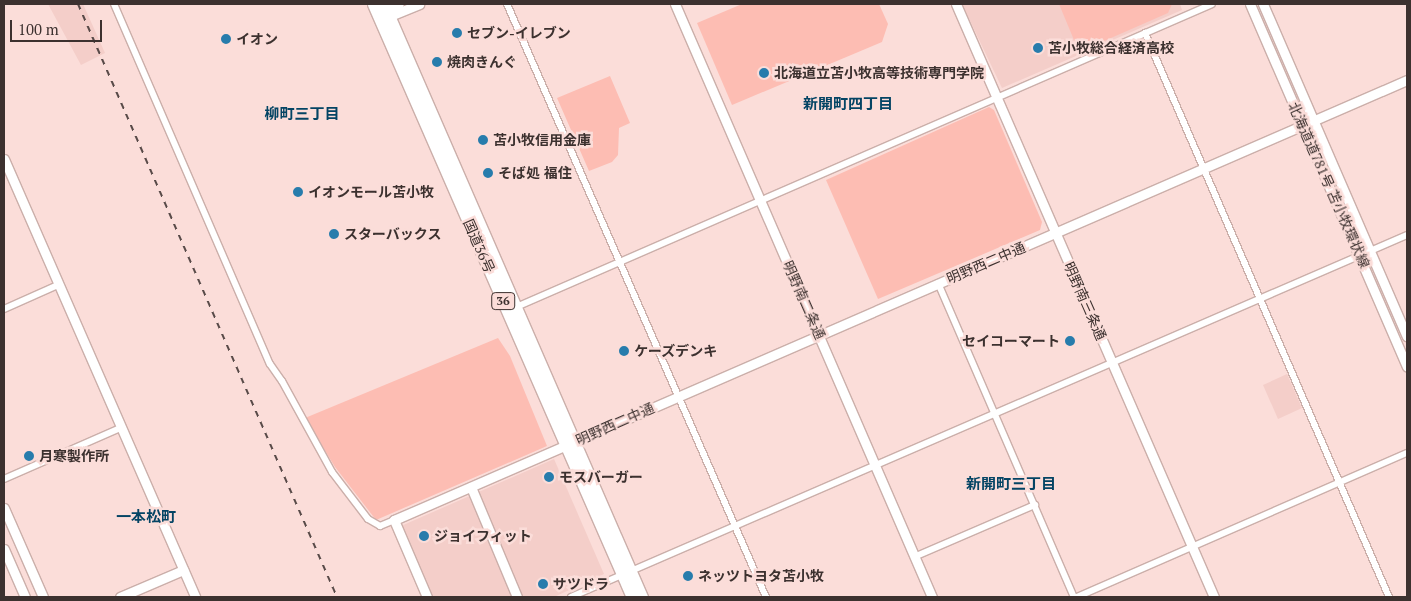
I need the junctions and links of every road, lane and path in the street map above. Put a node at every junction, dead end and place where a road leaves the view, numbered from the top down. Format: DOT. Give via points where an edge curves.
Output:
graph roads {
  1 [pos="114,4"];
  2 [pos="399,4"];
  3 [pos="419,4"];
  4 [pos="507,4"];
  5 [pos="674,4"];
  6 [pos="956,4"];
  7 [pos="1212,4"];
  8 [pos="1250,4"];
  9 [pos="1263,4"];
  10 [pos="382,11"];
  11 [pos="1145,33"];
  12 [pos="1407,80"];
  13 [pos="997,98"];
  14 [pos="1314,120"];
  15 [pos="1303,125"];
  16 [pos="4,159"];
  17 [pos="1203,167"];
  18 [pos="760,201"];
  19 [pos="1056,233"];
  20 [pos="1407,235"];
  21 [pos="1370,251"];
  22 [pos="1359,254"];
  23 [pos="620,261"];
  24 [pos="938,283"];
  25 [pos="58,285"];
  26 [pos="1258,298"];
  27 [pos="512,308"];
  28 [pos="4,309"];
  29 [pos="819,335"];
  30 [pos="1407,336"];
  31 [pos="1111,361"];
  32 [pos="1407,366"];
  33 [pos="678,395"];
  34 [pos="994,413"];
  35 [pos="120,428"];
  36 [pos="570,444"];
  37 [pos="1407,453"];
  38 [pos="874,465"];
  39 [pos="4,479"];
  40 [pos="1340,482"];
  41 [pos="471,487"];
  42 [pos="1034,505"];
  43 [pos="4,508"];
  44 [pos="394,520"];
  45 [pos="736,525"];
  46 [pos="1192,547"];
  47 [pos="4,549"];
  48 [pos="914,558"];
  49 [pos="183,570"];
  50 [pos="627,573"];
  51 [pos="25,597"];
  52 [pos="43,597"];
  53 [pos="120,597"];
  54 [pos="195,597"];
  55 [pos="427,597"];
  56 [pos="517,597"];
  57 [pos="571,597"];
  58 [pos="632,597"];
  59 [pos="642,597"];
  60 [pos="766,597"];
  61 [pos="932,597"];
  62 [pos="1075,597"];
  63 [pos="1214,597"];
  64 [pos="1389,597"];
  1 -- 44 [label="street" via="270,364 332,472 368,519 380,526"];
  2 -- 10 [label="street"];
  3 -- 10 [label="street"];
  4 -- 23 [label="street"];
  5 -- 18 [label="street, 明野南二条通"];
  6 -- 13 [label="street, 明野南三条通"];
  7 -- 11 [label="street"];
  8 -- 15 [label="street, 北海道道781号 苫小牧環状線"];
  9 -- 14 [label="street, 北海道道781号 苫小牧環状線"];
  10 -- 27 [label="highway, 国道36号 / 36"];
  11 -- 13 [label="street"];
  11 -- 17 [label="street"];
  12 -- 14 [label="street, 明野西二中通"];
  13 -- 18 [label="street"];
  13 -- 19 [label="street, 明野南三条通"];
  14 -- 15 [label="street, 明野西二中通"];
  14 -- 21 [label="street, 北海道道781号 苫小牧環状線"];
  15 -- 17 [label="street, 明野西二中通"];
  15 -- 22 [label="street, 北海道道781号 苫小牧環状線"];
  16 -- 25 [label="street"];
  17 -- 19 [label="street, 明野西二中通"];
  17 -- 26 [label="street"];
  18 -- 23 [label="street"];
  18 -- 29 [label="street, 明野南二条通"];
  19 -- 24 [label="street, 明野西二中通"];
  19 -- 31 [label="street, 明野南三条通"];
  20 -- 21 [label="street"];
  21 -- 22 [label="street"];
  21 -- 30 [label="street, 北海道道781号 苫小牧環状線"];
  22 -- 26 [label="street"];
  22 -- 32 [label="street, 北海道道781号 苫小牧環状線"];
  23 -- 27 [label="street"];
  23 -- 33 [label="street"];
  24 -- 29 [label="street, 明野西二中通"];
  24 -- 34 [label="street"];
  25 -- 28 [label="street"];
  25 -- 35 [label="street"];
  26 -- 31 [label="street"];
  26 -- 40 [label="street"];
  27 -- 36 [label="highway, 国道36号 / 36"];
  29 -- 33 [label="street, 明野西二中通"];
  29 -- 38 [label="street, 明野南二条通"];
  31 -- 34 [label="street"];
  31 -- 46 [label="street, 明野南三条通"];
  33 -- 36 [label="street, 明野西二中通"];
  33 -- 45 [label="street"];
  34 -- 38 [label="street"];
  34 -- 42 [label="street"];
  35 -- 39 [label="street"];
  35 -- 49 [label="street"];
  36 -- 41 [label="street, 明野西二中通"];
  36 -- 50 [label="highway, 国道36号 / 36"];
  37 -- 40 [label="street"];
  38 -- 45 [label="street"];
  38 -- 48 [label="street, 明野南二条通"];
  40 -- 46 [label="street"];
  40 -- 64 [label="street"];
  41 -- 44 [label="street, 明野西二中通"];
  41 -- 56 [label="street"];
  42 -- 48 [label="street"];
  42 -- 62 [label="street"];
  43 -- 52 [label="street"];
  44 -- 55 [label="street"];
  45 -- 50 [label="street"];
  45 -- 60 [label="street"];
  46 -- 62 [label="street"];
  46 -- 63 [label="street, 明野南三条通"];
  47 -- 51 [label="street"];
  48 -- 61 [label="street, 明野南二条通"];
  49 -- 53 [label="street"];
  49 -- 54 [label="street"];
  50 -- 57 [label="street"];
  50 -- 58 [label="highway, 国道36号 / 36"];
  50 -- 59 [label="highway, 国道36号 / 36"];
}
